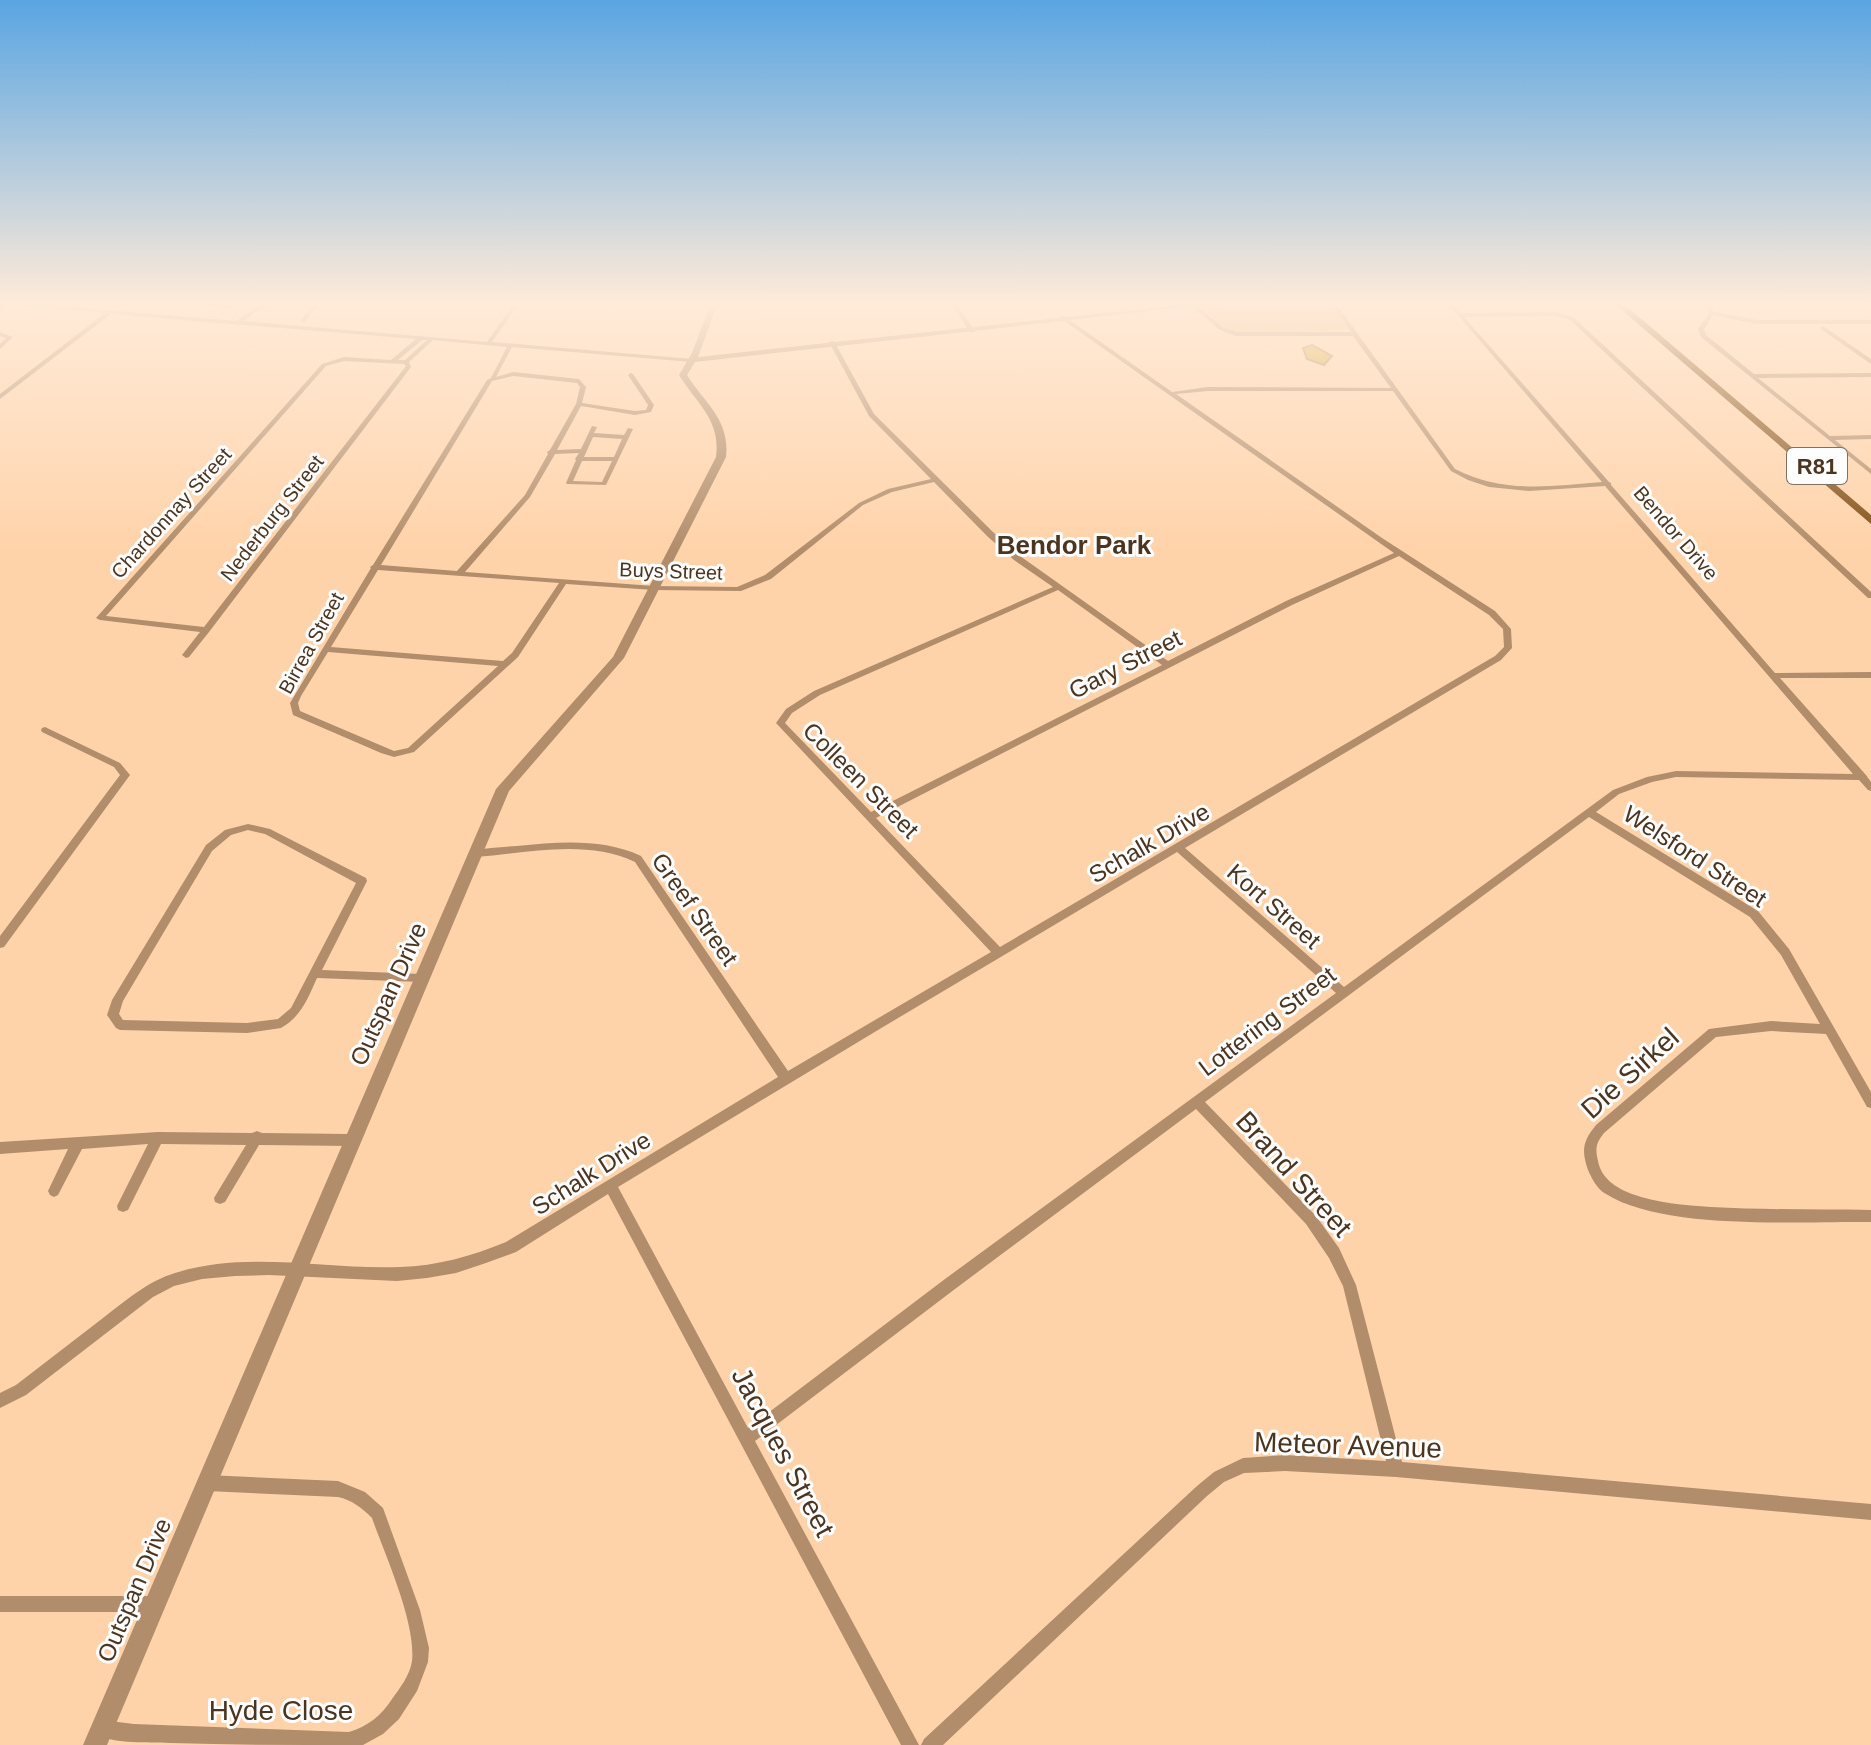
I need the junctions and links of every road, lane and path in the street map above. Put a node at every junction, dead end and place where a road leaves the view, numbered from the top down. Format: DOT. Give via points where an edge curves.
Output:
graph roads {
  1 [pos="305,386"];
  2 [pos="393,386"];
  3 [pos="489,386"];
  4 [pos="583,386"];
  5 [pos="639,386"];
  6 [pos="691,386"];
  7 [pos="856,386"];
  8 [pos="1163,386"];
  9 [pos="1390,386"];
  10 [pos="1522,386"];
  11 [pos="1645,386"];
  12 [pos="1715,386"];
  13 [pos="1724,386"];
  14 [pos="1766,386"];
  15 [pos="1392,390"];
  16 [pos="1173,393"];
  17 [pos="579,404"];
  18 [pos="594,427"];
  19 [pos="590,435"];
  20 [pos="1871,437"];
  21 [pos="1829,438"];
  22 [pos="582,451"];
  23 [pos="550,452"];
  24 [pos="578,459"];
  25 [pos="617,459"];
  26 [pos="1871,472"];
  27 [pos="935,480"];
  28 [pos="1609,484"];
  29 [pos="1871,512"];
  30 [pos="1871,521"];
  31 [pos="1399,553"];
  32 [pos="374,567"];
  33 [pos="461,571"];
  34 [pos="563,582"];
  35 [pos="1059,587"];
  36 [pos="654,588"];
  37 [pos="1871,596"];
  38 [pos="206,630"];
  39 [pos="327,649"];
  40 [pos="186,655"];
  41 [pos="506,664"];
  42 [pos="1168,665"];
  43 [pos="1776,675"];
  44 [pos="1871,675"];
  45 [pos="45,730"];
  46 [pos="1867,783"];
  47 [pos="1589,812"];
  48 [pos="872,816"];
  49 [pos="1180,849"];
  50 [pos="476,853"];
  51 [pos="0,944"];
  52 [pos="998,952"];
  53 [pos="317,974"];
  54 [pos="421,978"];
  55 [pos="1343,992"];
  56 [pos="1827,1029"];
  57 [pos="785,1077"];
  58 [pos="1196,1101"];
  59 [pos="1871,1103"];
  60 [pos="257,1137"];
  61 [pos="158,1138"];
  62 [pos="351,1140"];
  63 [pos="77,1145"];
  64 [pos="0,1148"];
  65 [pos="610,1185"];
  66 [pos="54,1191"];
  67 [pos="220,1198"];
  68 [pos="123,1206"];
  69 [pos="1871,1216"];
  70 [pos="295,1270"];
  71 [pos="0,1401"];
  72 [pos="747,1438"];
  73 [pos="1396,1469"];
  74 [pos="205,1483"];
  75 [pos="1871,1512"];
  76 [pos="0,1604"];
  77 [pos="156,1604"];
  78 [pos="99,1737"];
  79 [pos="910,1745"];
  80 [pos="930,1745"];
  1 -- 38 [label="street, Chardonnay Street" via="100,618"];
  2 -- 38 [label="street, Nederburg Street"];
  3 -- 32 [label="street, Birrea Street"];
  4 -- 17 [label="street"];
  5 -- 17 [label="street" via="651,405 649,411"];
  6 -- 36 [label="street, Outspan Drive" via="718,421 723,449"];
  7 -- 27 [label="street" via="871,415"];
  8 -- 16 [label="street, Schalk Drive"];
  9 -- 15 [label="street"];
  10 -- 28 [label="street, Bendor Drive"];
  11 -- 37 [label="street"];
  12 -- 30 [label="main road, R81"];
  13 -- 29 [label="main road, R81"];
  14 -- 21 [label="street"];
  15 -- 16 [label="street"];
  15 -- 28 [label="street" via="1444,460 1472,481 1511,487"];
  16 -- 31 [label="street, Schalk Drive"];
  17 -- 23 [label="street"];
  18 -- 19 [label="street"];
  19 -- 22 [label="street"];
  19 -- 25 [label="street" via="629,433"];
  20 -- 21 [label="street"];
  21 -- 26 [label="street"];
  22 -- 23 [label="street"];
  22 -- 24 [label="street"];
  23 -- 33 [label="street" via="524,501"];
  24 -- 25 [label="street"];
  24 -- 25 [label="street" via="569,483 600,485"];
  27 -- 35 [label="street" via="1017,558"];
  27 -- 36 [label="street, Buys Street" via="890,490 861,504 751,586 727,591"];
  28 -- 43 [label="street, Bendor Drive"];
  31 -- 42 [label="street, Gary Street"];
  31 -- 49 [label="street, Schalk Drive" via="1504,622 1508,648"];
  32 -- 33 [label="street, Buys Street"];
  32 -- 39 [label="street, Birrea Street"];
  33 -- 34 [label="street, Buys Street"];
  34 -- 36 [label="street, Buys Street"];
  34 -- 41 [label="street, Birrea Street"];
  35 -- 42 [label="street"];
  35 -- 48 [label="street, Colleen Street" via="817,693 784,716 781,728"];
  36 -- 50 [label="street, Outspan Drive" via="618,658 503,789"];
  38 -- 40 [label="street, Nederburg Street"];
  39 -- 41 [label="street"];
  39 -- 41 [label="street, Birrea Street" via="297,696 296,713 394,754 418,746"];
  42 -- 48 [label="street, Gary Street"];
  43 -- 44 [label="street"];
  43 -- 46 [label="street, Bendor Drive"];
  45 -- 51 [label="street" via="117,765 125,775"];
  46 -- 47 [label="street, Lottering Street" via="1676,774 1616,792"];
  47 -- 55 [label="street, Lottering Street"];
  47 -- 56 [label="street, Welsford Street" via="1754,914 1785,952"];
  48 -- 52 [label="street, Colleen Street"];
  49 -- 52 [label="street, Schalk Drive"];
  49 -- 55 [label="street, Kort Street"];
  50 -- 54 [label="street, Outspan Drive"];
  50 -- 57 [label="street, Greef Street" via="606,849 638,859"];
  52 -- 57 [label="street, Schalk Drive"];
  53 -- 53 [label="street" via="295,1011 281,1023 247,1028 126,1026 114,1020 121,995 209,848 237,828 267,831 362,881"];
  53 -- 54 [label="street"];
  54 -- 62 [label="street, Outspan Drive"];
  55 -- 58 [label="street, Lottering Street"];
  56 -- 59 [label="street, Welsford Street"];
  56 -- 69 [label="street, Die Sirkel" via="1771,1026 1713,1032 1600,1129 1591,1140 1592,1165 1610,1190 1646,1206"];
  57 -- 65 [label="street, Schalk Drive"];
  58 -- 72 [label="street, Lottering Street"];
  58 -- 73 [label="street, Brand Street" via="1311,1220 1334,1253 1349,1285"];
  60 -- 61 [label="street"];
  60 -- 62 [label="street"];
  60 -- 67 [label="street"];
  61 -- 63 [label="street"];
  61 -- 68 [label="street"];
  62 -- 70 [label="street, Outspan Drive"];
  63 -- 64 [label="street"];
  63 -- 66 [label="street"];
  65 -- 70 [label="street, Schalk Drive" via="511,1247 473,1263 398,1274"];
  65 -- 72 [label="street, Jacques Street"];
  70 -- 71 [label="street, Schalk Drive" via="259,1268 159,1284"];
  70 -- 74 [label="street, Outspan Drive"];
  72 -- 79 [label="street, Jacques Street"];
  73 -- 75 [label="street, Meteor Avenue"];
  73 -- 80 [label="street, Meteor Avenue" via="1285,1463 1243,1466 1219,1477"];
  74 -- 77 [label="street, Outspan Drive"];
  74 -- 78 [label="street, Hyde Close" via="338,1489 367,1501 378,1513 421,1648 416,1675 392,1714 374,1731 349,1741 134,1733"];
  76 -- 77 [label="street"];
  77 -- 78 [label="street, Outspan Drive"];
}
